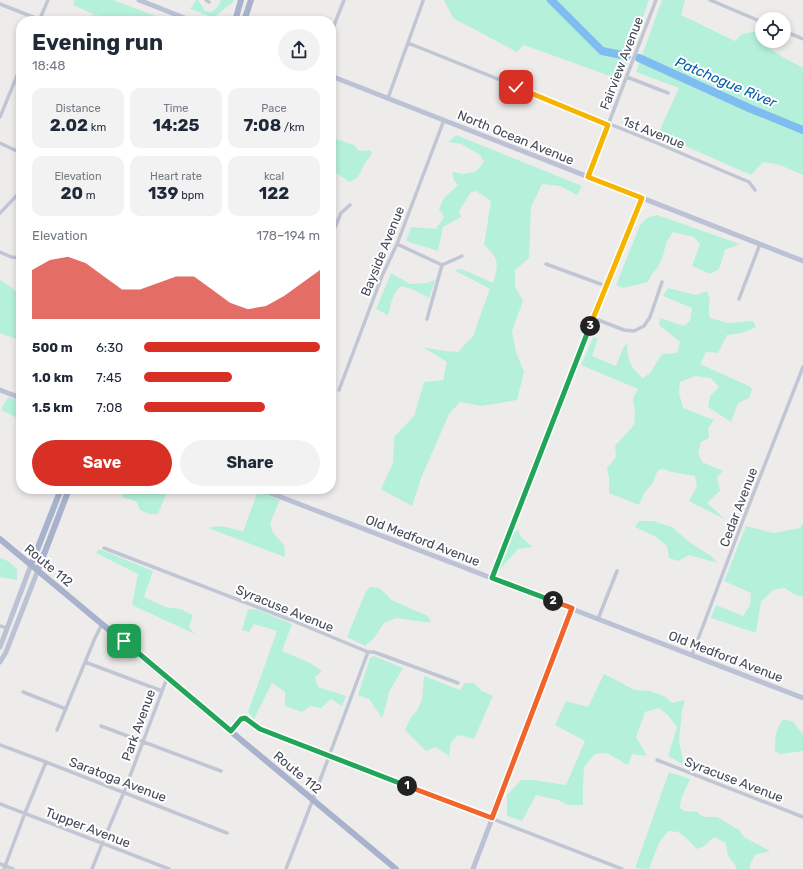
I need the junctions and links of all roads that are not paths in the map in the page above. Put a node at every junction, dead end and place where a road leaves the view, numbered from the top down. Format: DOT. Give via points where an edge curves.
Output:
graph roads {
  1 [pos="48,0"];
  2 [pos="139,0"];
  3 [pos="241,0"];
  4 [pos="251,0"];
  5 [pos="344,0"];
  6 [pos="656,0"];
  7 [pos="710,0"];
  8 [pos="423,1"];
  9 [pos="0,4"];
  10 [pos="29,16"];
  11 [pos="43,16"];
  12 [pos="179,16"];
  13 [pos="236,16"];
  14 [pos="246,16"];
  15 [pos="755,19"];
  16 [pos="336,20"];
  17 [pos="791,34"];
  18 [pos="803,39"];
  19 [pos="408,43"];
  20 [pos="626,77"];
  21 [pos="16,78"];
  22 [pos="336,78"];
  23 [pos="668,92"];
  24 [pos="388,98"];
  25 [pos="0,117"];
  26 [pos="444,120"];
  27 [pos="608,125"];
  28 [pos="0,143"];
  29 [pos="16,151"];
  30 [pos="588,177"];
  31 [pos="755,190"];
  32 [pos="16,196"];
  33 [pos="642,198"];
  34 [pos="350,205"];
  35 [pos="0,213"];
  36 [pos="336,225"];
  37 [pos="397,244"];
  38 [pos="760,244"];
  39 [pos="0,252"];
  40 [pos="462,256"];
  41 [pos="16,258"];
  42 [pos="803,261"];
  43 [pos="546,264"];
  44 [pos="442,265"];
  45 [pos="662,282"];
  46 [pos="606,286"];
  47 [pos="739,299"];
  48 [pos="593,318"];
  49 [pos="427,319"];
  50 [pos="803,367"];
  51 [pos="0,390"];
  52 [pos="339,390"];
  53 [pos="16,396"];
  54 [pos="59,494"];
  55 [pos="67,494"];
  56 [pos="273,494"];
  57 [pos="0,539"];
  58 [pos="104,548"];
  59 [pos="32,565"];
  60 [pos="38,570"];
  61 [pos="617,571"];
  62 [pos="492,578"];
  63 [pos="572,608"];
  64 [pos="598,618"];
  65 [pos="102,624"];
  66 [pos="0,626"];
  67 [pos="7,628"];
  68 [pos="0,647"];
  69 [pos="368,652"];
  70 [pos="692,655"];
  71 [pos="0,662"];
  72 [pos="86,662"];
  73 [pos="167,678"];
  74 [pos="458,683"];
  75 [pos="162,691"];
  76 [pos="23,692"];
  77 [pos="803,698"];
  78 [pos="66,709"];
  79 [pos="101,726"];
  80 [pos="57,730"];
  81 [pos="231,731"];
  82 [pos="143,741"];
  83 [pos="0,745"];
  84 [pos="330,756"];
  85 [pos="657,760"];
  86 [pos="46,762"];
  87 [pos="221,771"];
  88 [pos="124,792"];
  89 [pos="313,800"];
  90 [pos="0,804"];
  91 [pos="25,813"];
  92 [pos="803,817"];
  93 [pos="492,818"];
  94 [pos="227,833"];
  95 [pos="102,844"];
  96 [pos="0,864"];
  97 [pos="5,867"];
  98 [pos="13,869"];
  99 [pos="92,869"];
  100 [pos="169,869"];
  101 [pos="286,869"];
  102 [pos="396,869"];
  103 [pos="473,869"];
  104 [pos="622,869"];
  1 -- 11 [label="street"];
  2 -- 12 [label="street"];
  3 -- 13 [label="main road"];
  4 -- 14 [label="main road"];
  5 -- 16 [label="street"];
  6 -- 20 [label="street, Fairview Avenue"];
  7 -- 15 [label="street"];
  8 -- 19 [label="street"];
  9 -- 10 [label="street"];
  17 -- 18 [label="street"];
  19 -- 24 [label="street"];
  19 -- 27 [label="street, 1st Avenue"];
  20 -- 23 [label="street"];
  20 -- 27 [label="street, Fairview Avenue"];
  21 -- 25 [label="street"];
  22 -- 24 [label="street, North Ocean Avenue"];
  24 -- 26 [label="street, North Ocean Avenue"];
  26 -- 30 [label="street, North Ocean Avenue"];
  26 -- 37 [label="street, Bayside Avenue"];
  27 -- 30 [label="street, Fairview Avenue"];
  27 -- 31 [label="street, 1st Avenue" via="749,182"];
  28 -- 29 [label="street"];
  30 -- 33 [label="street, North Ocean Avenue"];
  32 -- 35 [label="street"];
  33 -- 38 [label="street, North Ocean Avenue"];
  33 -- 46 [label="street"];
  34 -- 36 [label="street" via="341,213"];
  37 -- 44 [label="street"];
  37 -- 52 [label="street, Bayside Avenue" via="382,276"];
  38 -- 42 [label="street, North Ocean Avenue"];
  38 -- 47 [label="street"];
  39 -- 41 [label="street"];
  40 -- 44 [label="street"];
  43 -- 46 [label="street"];
  44 -- 49 [label="street"];
  45 -- 48 [label="street" via="650,317 644,326 634,331 624,330"];
  46 -- 48 [label="street"];
  48 -- 62 [label="street"];
  50 -- 70 [label="street, Cedar Avenue"];
  51 -- 53 [label="street"];
  54 -- 59 [label="main road"];
  55 -- 60 [label="main road"];
  56 -- 62 [label="street, Old Medford Avenue"];
  57 -- 59 [label="main road, Route 112"];
  58 -- 69 [label="street, Syracuse Avenue"];
  59 -- 60 [label="main road, Route 112"];
  59 -- 67 [label="street"];
  60 -- 65 [label="main road, Route 112"];
  60 -- 71 [label="street"];
  61 -- 64 [label="street"];
  62 -- 63 [label="street, Old Medford Avenue"];
  63 -- 64 [label="street, Old Medford Avenue"];
  63 -- 93 [label="street"];
  64 -- 70 [label="street, Old Medford Avenue"];
  65 -- 72 [label="street"];
  65 -- 73 [label="main road, Route 112"];
  66 -- 67 [label="street"];
  67 -- 68 [label="street"];
  69 -- 74 [label="street, Syracuse Avenue"];
  69 -- 84 [label="street"];
  70 -- 77 [label="street, Old Medford Avenue"];
  72 -- 75 [label="street"];
  72 -- 78 [label="street"];
  73 -- 75 [label="street, Park Avenue"];
  73 -- 81 [label="main road, Route 112"];
  75 -- 82 [label="street, Park Avenue"];
  76 -- 78 [label="street"];
  78 -- 80 [label="street"];
  79 -- 82 [label="street"];
  81 -- 84 [label="street" via="245,718 260,729"];
  81 -- 89 [label="main road, Route 112"];
  82 -- 87 [label="street"];
  82 -- 88 [label="street, Park Avenue"];
  83 -- 86 [label="street, Saratoga Avenue"];
  84 -- 89 [label="street"];
  84 -- 93 [label="street"];
  85 -- 92 [label="street, Syracuse Avenue"];
  86 -- 88 [label="street, Saratoga Avenue"];
  86 -- 91 [label="street"];
  88 -- 94 [label="street, Saratoga Avenue"];
  88 -- 95 [label="street, Park Avenue"];
  89 -- 101 [label="street"];
  89 -- 102 [label="main road, Route 112"];
  90 -- 91 [label="street, Tupper Avenue"];
  91 -- 95 [label="street, Tupper Avenue"];
  91 -- 97 [label="street"];
  93 -- 103 [label="street"];
  93 -- 104 [label="street"];
  95 -- 99 [label="street, Park Avenue"];
  95 -- 100 [label="street, Tupper Avenue"];
  96 -- 97 [label="street"];
  97 -- 98 [label="street"];
}
